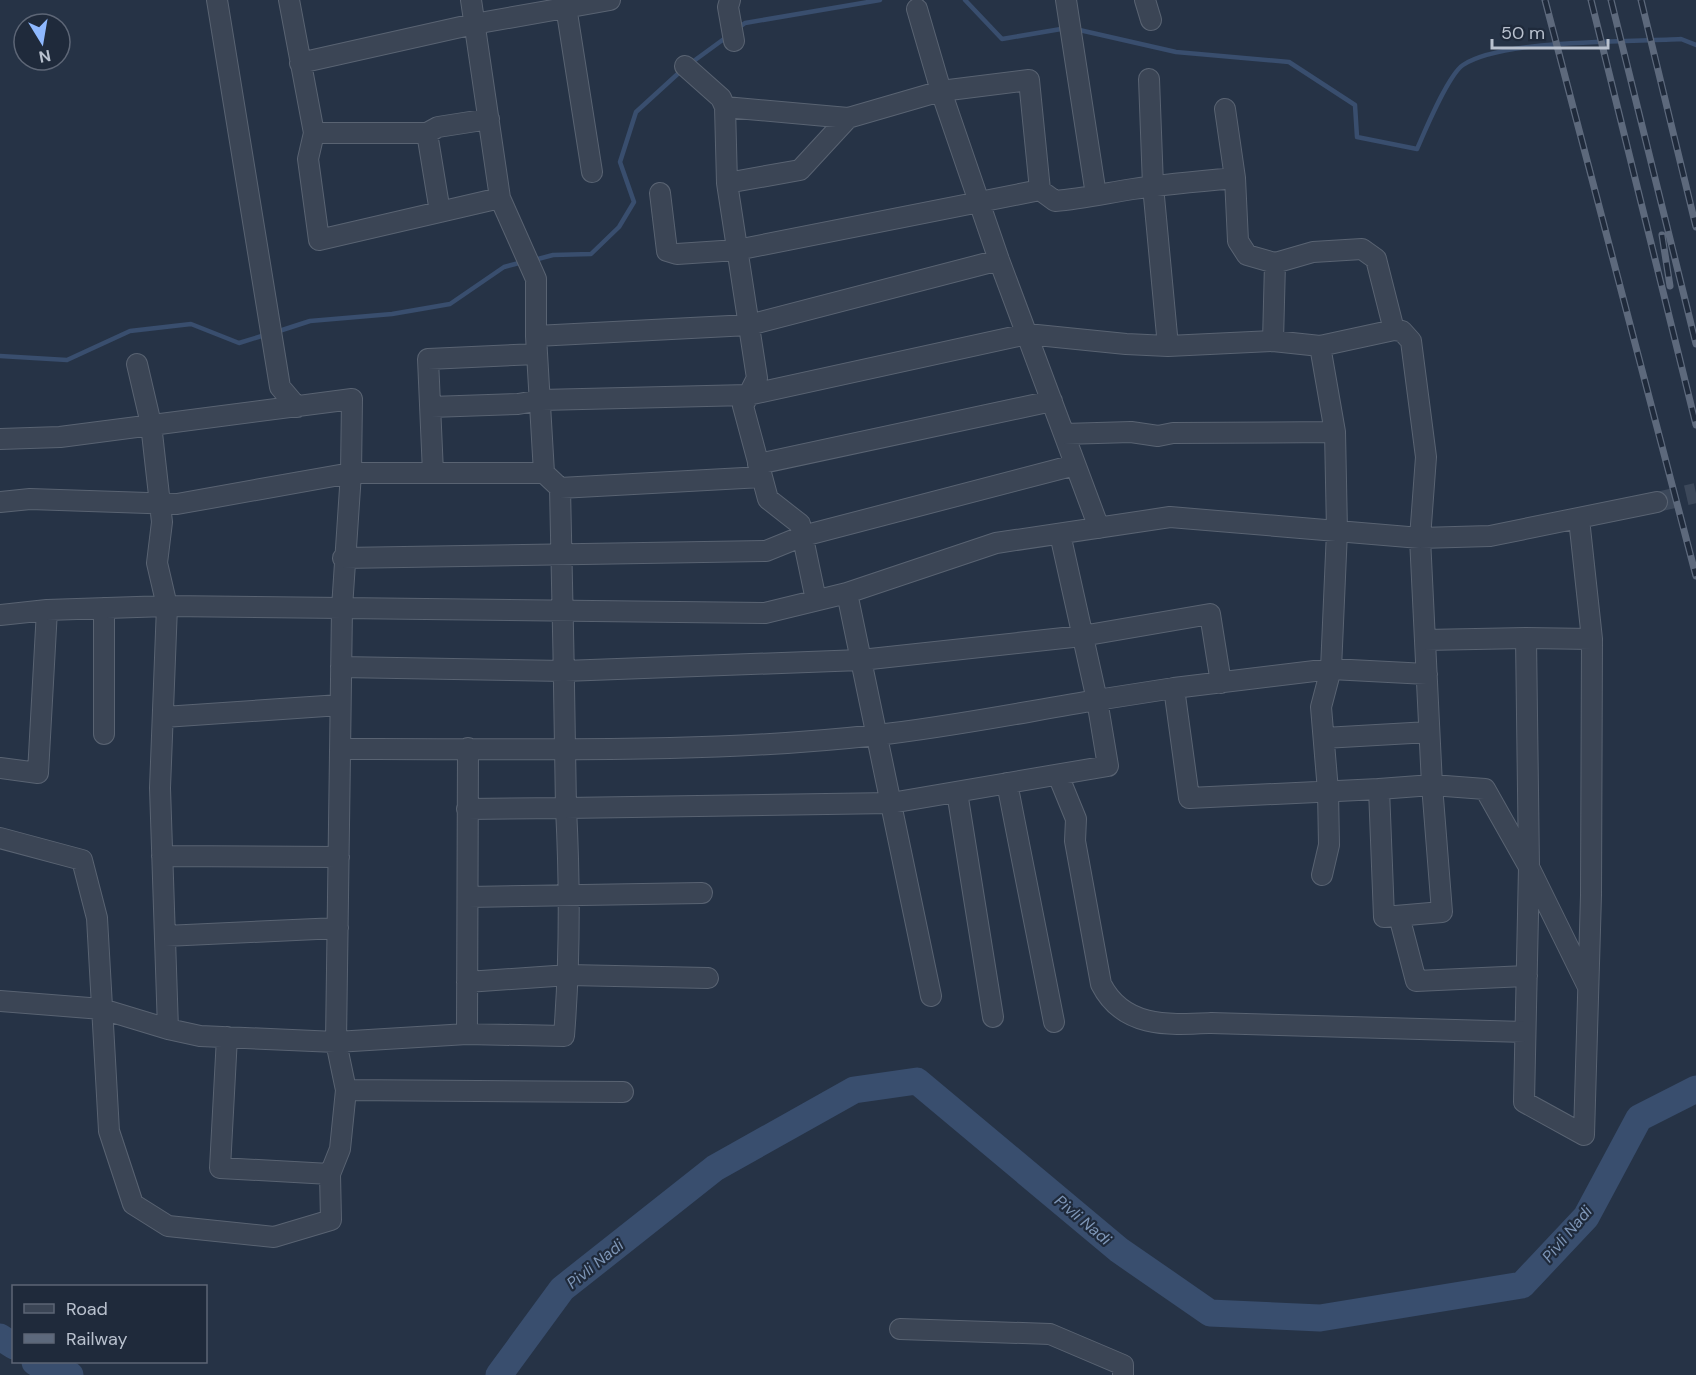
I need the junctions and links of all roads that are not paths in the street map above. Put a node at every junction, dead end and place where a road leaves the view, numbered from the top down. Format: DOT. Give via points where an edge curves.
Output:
graph roads {
  1 [pos="217,0"];
  2 [pos="289,0"];
  3 [pos="471,0"];
  4 [pos="610,0"];
  5 [pos="730,0"];
  6 [pos="1066,0"];
  7 [pos="1145,0"];
  8 [pos="566,4"];
  9 [pos="917,9"];
  10 [pos="1152,20"];
  11 [pos="474,24"];
  12 [pos="734,40"];
  13 [pos="300,63"];
  14 [pos="686,66"];
  15 [pos="1149,79"];
  16 [pos="941,91"];
  17 [pos="725,107"];
  18 [pos="1225,108"];
  19 [pos="848,118"];
  20 [pos="489,119"];
  21 [pos="314,133"];
  22 [pos="427,133"];
  23 [pos="592,172"];
  24 [pos="1235,178"];
  25 [pos="727,183"];
  26 [pos="1153,186"];
  27 [pos="1040,190"];
  28 [pos="660,192"];
  29 [pos="1096,195"];
  30 [pos="500,198"];
  31 [pos="980,201"];
  32 [pos="440,212"];
  33 [pos="738,250"];
  34 [pos="999,260"];
  35 [pos="1275,262"];
  36 [pos="749,324"];
  37 [pos="1394,330"];
  38 [pos="1027,334"];
  39 [pos="1273,341"];
  40 [pos="536,345"];
  41 [pos="1168,345"];
  42 [pos="1320,346"];
  43 [pos="137,364"];
  44 [pos="748,395"];
  45 [pos="541,400"];
  46 [pos="1052,401"];
  47 [pos="297,407"];
  48 [pos="431,407"];
  49 [pos="151,424"];
  50 [pos="1335,432"];
  51 [pos="1064,434"];
  52 [pos="0,439"];
  53 [pos="1075,465"];
  54 [pos="760,470"];
  55 [pos="544,472"];
  56 [pos="351,473"];
  57 [pos="434,473"];
  58 [pos="560,488"];
  59 [pos="0,502"];
  60 [pos="1657,502"];
  61 [pos="159,504"];
  62 [pos="1579,519"];
  63 [pos="1099,528"];
  64 [pos="1338,531"];
  65 [pos="1060,534"];
  66 [pos="803,536"];
  67 [pos="1420,538"];
  68 [pos="562,555"];
  69 [pos="343,558"];
  70 [pos="847,593"];
  71 [pos="816,600"];
  72 [pos="167,606"];
  73 [pos="104,608"];
  74 [pos="342,608"];
  75 [pos="46,610"];
  76 [pos="563,611"];
  77 [pos="0,615"];
  78 [pos="1083,636"];
  79 [pos="1526,638"];
  80 [pos="1592,639"];
  81 [pos="1425,640"];
  82 [pos="861,660"];
  83 [pos="341,667"];
  84 [pos="1331,669"];
  85 [pos="564,671"];
  86 [pos="1427,674"];
  87 [pos="1221,682"];
  88 [pos="1174,688"];
  89 [pos="1097,700"];
  90 [pos="340,705"];
  91 [pos="164,717"];
  92 [pos="1429,732"];
  93 [pos="104,734"];
  94 [pos="877,735"];
  95 [pos="1324,738"];
  96 [pos="468,748"];
  97 [pos="565,748"];
  98 [pos="340,749"];
  99 [pos="0,768"];
  100 [pos="1058,775"];
  101 [pos="1007,783"];
  102 [pos="1432,785"];
  103 [pos="1379,789"];
  104 [pos="1328,791"];
  105 [pos="957,792"];
  106 [pos="891,803"];
  107 [pos="566,808"];
  108 [pos="467,809"];
  109 [pos="0,838"];
  110 [pos="162,856"];
  111 [pos="339,857"];
  112 [pos="1529,867"];
  113 [pos="1322,874"];
  114 [pos="702,893"];
  115 [pos="570,895"];
  116 [pos="468,897"];
  117 [pos="1399,916"];
  118 [pos="338,928"];
  119 [pos="165,936"];
  120 [pos="569,975"];
  121 [pos="1527,976"];
  122 [pos="708,978"];
  123 [pos="467,982"];
  124 [pos="1588,988"];
  125 [pos="931,996"];
  126 [pos="0,1001"];
  127 [pos="102,1009"];
  128 [pos="993,1017"];
  129 [pos="1054,1022"];
  130 [pos="168,1029"];
  131 [pos="1526,1032"];
  132 [pos="467,1034"];
  133 [pos="227,1037"];
  134 [pos="336,1042"];
  135 [pos="346,1090"];
  136 [pos="623,1092"];
  137 [pos="330,1174"];
  138 [pos="900,1329"];
  139 [pos="1123,1375"];
  1 -- 47 [label="street" via="280,387"];
  2 -- 13 [label="street"];
  3 -- 11 [label="street"];
  4 -- 8 [label="street"];
  5 -- 12 [label="street"];
  6 -- 29 [label="street"];
  7 -- 10 [label="street"];
  8 -- 11 [label="street"];
  8 -- 23 [label="street"];
  9 -- 16 [label="street"];
  11 -- 13 [label="street"];
  11 -- 20 [label="street"];
  13 -- 21 [label="street"];
  14 -- 17 [label="street" via="721,98"];
  15 -- 26 [label="street"];
  16 -- 19 [label="street"];
  16 -- 27 [label="street" via="1029,80"];
  16 -- 31 [label="street"];
  17 -- 19 [label="street"];
  17 -- 25 [label="street"];
  18 -- 24 [label="street"];
  19 -- 25 [label="street" via="800,170"];
  20 -- 22 [label="street" via="438,127"];
  20 -- 30 [label="street"];
  21 -- 22 [label="street"];
  21 -- 32 [label="street" via="308,159 319,240"];
  22 -- 32 [label="street"];
  24 -- 26 [label="street"];
  24 -- 35 [label="street" via="1238,241 1247,255"];
  25 -- 33 [label="street"];
  26 -- 29 [label="street"];
  26 -- 41 [label="street"];
  27 -- 29 [label="street" via="1055,201"];
  27 -- 31 [label="street"];
  28 -- 33 [label="street" via="667,251 677,254"];
  30 -- 32 [label="street"];
  30 -- 40 [label="street" via="536,279"];
  31 -- 33 [label="street"];
  31 -- 34 [label="street"];
  33 -- 36 [label="street"];
  34 -- 36 [label="street"];
  34 -- 38 [label="street"];
  35 -- 37 [label="street" via="1313,252 1362,249 1376,260"];
  35 -- 39 [label="street"];
  36 -- 40 [label="street"];
  36 -- 44 [label="street" via="758,378"];
  37 -- 42 [label="street"];
  37 -- 67 [label="street" via="1402,331 1411,341 1423,434 1426,458"];
  38 -- 41 [label="street"];
  38 -- 44 [label="street"];
  38 -- 46 [label="street"];
  39 -- 41 [label="street"];
  39 -- 42 [label="street"];
  40 -- 45 [label="street"];
  40 -- 48 [label="street" via="428,359"];
  42 -- 50 [label="street"];
  43 -- 49 [label="street"];
  44 -- 45 [label="street"];
  44 -- 54 [label="street" via="743,406"];
  45 -- 48 [label="street"];
  45 -- 55 [label="street"];
  46 -- 51 [label="street"];
  46 -- 54 [label="street"];
  47 -- 49 [label="street"];
  47 -- 56 [label="street" via="352,399"];
  48 -- 57 [label="street"];
  49 -- 52 [label="street" via="60,437"];
  49 -- 61 [label="street"];
  50 -- 51 [label="street"];
  50 -- 64 [label="street"];
  51 -- 53 [label="street"];
  53 -- 63 [label="street"];
  53 -- 66 [label="street"];
  54 -- 58 [label="street"];
  54 -- 66 [label="street" via="768,499 800,524"];
  55 -- 57 [label="street"];
  55 -- 58 [label="street"];
  56 -- 57 [label="street"];
  56 -- 61 [label="street"];
  56 -- 69 [label="street"];
  58 -- 68 [label="street"];
  59 -- 61 [label="street" via="30,499"];
  60 -- 62 [label="street"];
  61 -- 72 [label="street" via="162,522 157,563"];
  62 -- 67 [label="street" via="1490,536"];
  62 -- 80 [label="street"];
  63 -- 64 [label="street" via="1170,517"];
  63 -- 65 [label="street"];
  64 -- 67 [label="street"];
  64 -- 84 [label="street"];
  65 -- 70 [label="street" via="996,543"];
  65 -- 78 [label="street"];
  66 -- 68 [label="street" via="766,551"];
  66 -- 71 [label="street"];
  67 -- 81 [label="street"];
  68 -- 69 [label="street"];
  68 -- 76 [label="street"];
  69 -- 74 [label="street"];
  70 -- 71 [label="street"];
  70 -- 82 [label="street"];
  71 -- 76 [label="street" via="765,614"];
  72 -- 73 [label="street"];
  72 -- 74 [label="street"];
  72 -- 91 [label="street"];
  73 -- 75 [label="street"];
  73 -- 93 [label="street"];
  74 -- 76 [label="street"];
  74 -- 83 [label="street"];
  75 -- 77 [label="street"];
  75 -- 99 [label="street" via="38,773"];
  76 -- 85 [label="street"];
  78 -- 82 [label="street"];
  78 -- 87 [label="street" via="1210,614"];
  78 -- 89 [label="street"];
  79 -- 80 [label="street"];
  79 -- 81 [label="street"];
  79 -- 112 [label="street"];
  80 -- 124 [label="street"];
  81 -- 86 [label="street"];
  82 -- 85 [label="street"];
  82 -- 94 [label="street"];
  83 -- 85 [label="street"];
  83 -- 90 [label="street"];
  84 -- 86 [label="street"];
  84 -- 87 [label="street"];
  84 -- 95 [label="street" via="1321,708"];
  85 -- 97 [label="street"];
  86 -- 92 [label="street"];
  87 -- 88 [label="street"];
  88 -- 89 [label="street"];
  88 -- 104 [label="street" via="1189,798"];
  89 -- 94 [label="street"];
  89 -- 100 [label="street" via="1108,766"];
  90 -- 91 [label="street"];
  90 -- 98 [label="street"];
  91 -- 110 [label="street"];
  92 -- 95 [label="street"];
  92 -- 102 [label="street"];
  94 -- 97 [label="street" via="726,746"];
  94 -- 106 [label="street"];
  95 -- 104 [label="street"];
  96 -- 97 [label="street"];
  96 -- 98 [label="street"];
  96 -- 108 [label="street"];
  97 -- 107 [label="street"];
  98 -- 111 [label="street"];
  100 -- 101 [label="street"];
  100 -- 131 [label="street" via="1076,819 1075,841 1101,984 1109,1000 1126,1012 1162,1025"];
  101 -- 105 [label="street"];
  101 -- 129 [label="street"];
  102 -- 103 [label="street"];
  102 -- 112 [label="street" via="1485,789"];
  102 -- 117 [label="street" via="1442,912"];
  103 -- 104 [label="street"];
  103 -- 117 [label="street" via="1384,917"];
  104 -- 113 [label="street" via="1329,845"];
  105 -- 106 [label="street"];
  105 -- 128 [label="street"];
  106 -- 107 [label="street"];
  106 -- 125 [label="street"];
  107 -- 108 [label="street"];
  107 -- 115 [label="street"];
  108 -- 116 [label="street"];
  109 -- 127 [label="street" via="82,860 97,918"];
  110 -- 111 [label="street"];
  110 -- 119 [label="street"];
  111 -- 118 [label="street"];
  112 -- 121 [label="street"];
  112 -- 124 [label="street"];
  114 -- 115 [label="street"];
  115 -- 116 [label="street"];
  115 -- 120 [label="street"];
  116 -- 123 [label="street"];
  117 -- 121 [label="street" via="1416,981"];
  118 -- 119 [label="street"];
  118 -- 134 [label="street"];
  119 -- 130 [label="street"];
  120 -- 122 [label="street"];
  120 -- 123 [label="street"];
  120 -- 132 [label="street" via="564,1036"];
  121 -- 131 [label="street"];
  123 -- 132 [label="street"];
  124 -- 131 [label="street" via="1584,1135 1524,1102"];
  126 -- 127 [label="street"];
  127 -- 130 [label="street"];
  127 -- 137 [label="street" via="109,1131 133,1204 168,1226 274,1237 331,1220"];
  130 -- 133 [label="street"];
  132 -- 134 [label="street"];
  133 -- 134 [label="street"];
  133 -- 137 [label="street" via="220,1168"];
  134 -- 135 [label="street"];
  135 -- 136 [label="street"];
  135 -- 137 [label="street" via="340,1149"];
  138 -- 139 [label="street" via="1050,1334 1124,1365"];
}
